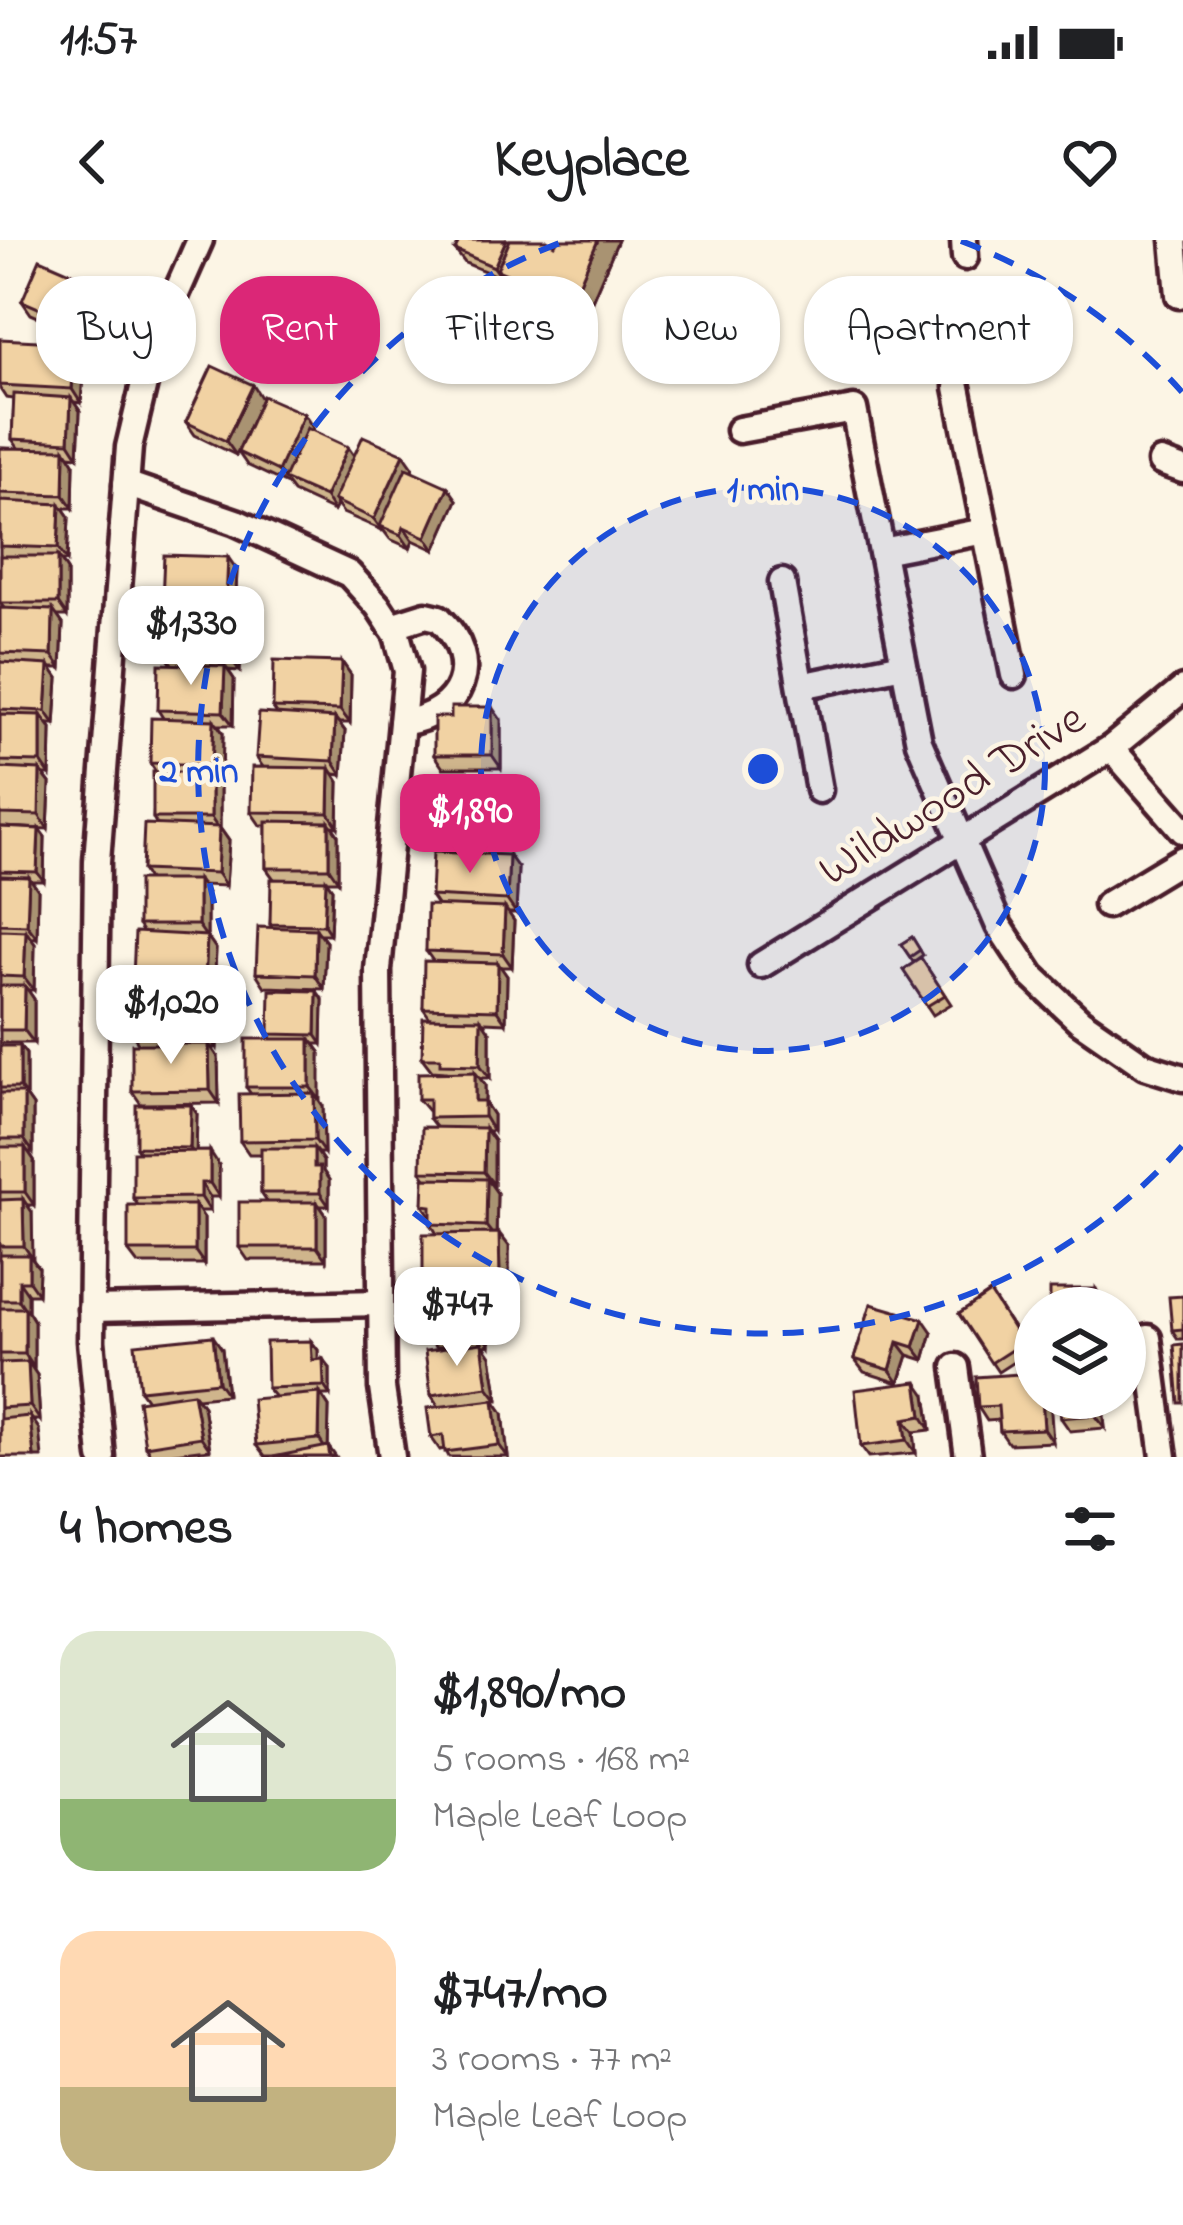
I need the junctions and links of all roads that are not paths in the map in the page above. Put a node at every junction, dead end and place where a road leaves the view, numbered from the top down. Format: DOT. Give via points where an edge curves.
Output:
graph roads {
  1 [pos="200,240"];
  2 [pos="1174,240"];
  3 [pos="1179,295"];
  4 [pos="957,387"];
  5 [pos="739,430"];
  6 [pos="126,484"];
  7 [pos="985,531"];
  8 [pos="882,550"];
  9 [pos="782,582"];
  10 [pos="391,626"];
  11 [pos="903,665"];
  12 [pos="1013,676"];
  13 [pos="801,686"];
  14 [pos="1183,689"];
  15 [pos="402,723"];
  16 [pos="1111,748"];
  17 [pos="819,790"];
  18 [pos="1183,830"];
  19 [pos="962,842"];
  20 [pos="1183,859"];
  21 [pos="1107,905"];
  22 [pos="760,965"];
  23 [pos="1183,1078"];
  24 [pos="381,1303"];
  25 [pos="91,1309"];
  26 [pos="1148,1338"];
  27 [pos="956,1367"];
  28 [pos="102,1457"];
  29 [pos="392,1457"];
  30 [pos="968,1457"];
  31 [pos="1164,1457"];
  1 -- 6 [label="street" via="153,346"];
  2 -- 3 [label="street"];
  4 -- 7 [label="street"];
  5 -- 8 [label="street" via="854,409"];
  6 -- 10 [label="street" via="349,574"];
  6 -- 25 [label="street" via="97,861"];
  7 -- 8 [label="street"];
  7 -- 12 [label="street"];
  8 -- 11 [label="street"];
  9 -- 13 [label="street"];
  10 -- 15 [label="street" via="407,671"];
  10 -- 15 [label="street" via="439,618 461,661 458,691 447,705 426,720"];
  11 -- 13 [label="street"];
  11 -- 19 [label="street" via="919,742"];
  13 -- 17 [label="street"];
  14 -- 16 [label="street, Wildwood Drive"];
  15 -- 24 [label="street" via="378,970"];
  16 -- 18 [label="street"];
  16 -- 19 [label="street, Wildwood Drive"];
  19 -- 22 [label="street, Wildwood Drive"];
  19 -- 23 [label="street" via="999,926 1032,976 1145,1066"];
  20 -- 21 [label="street"];
  24 -- 25 [label="street"];
  24 -- 29 [label="street"];
  25 -- 28 [label="street"];
  26 -- 31 [label="street"];
  27 -- 30 [label="street"];
}
